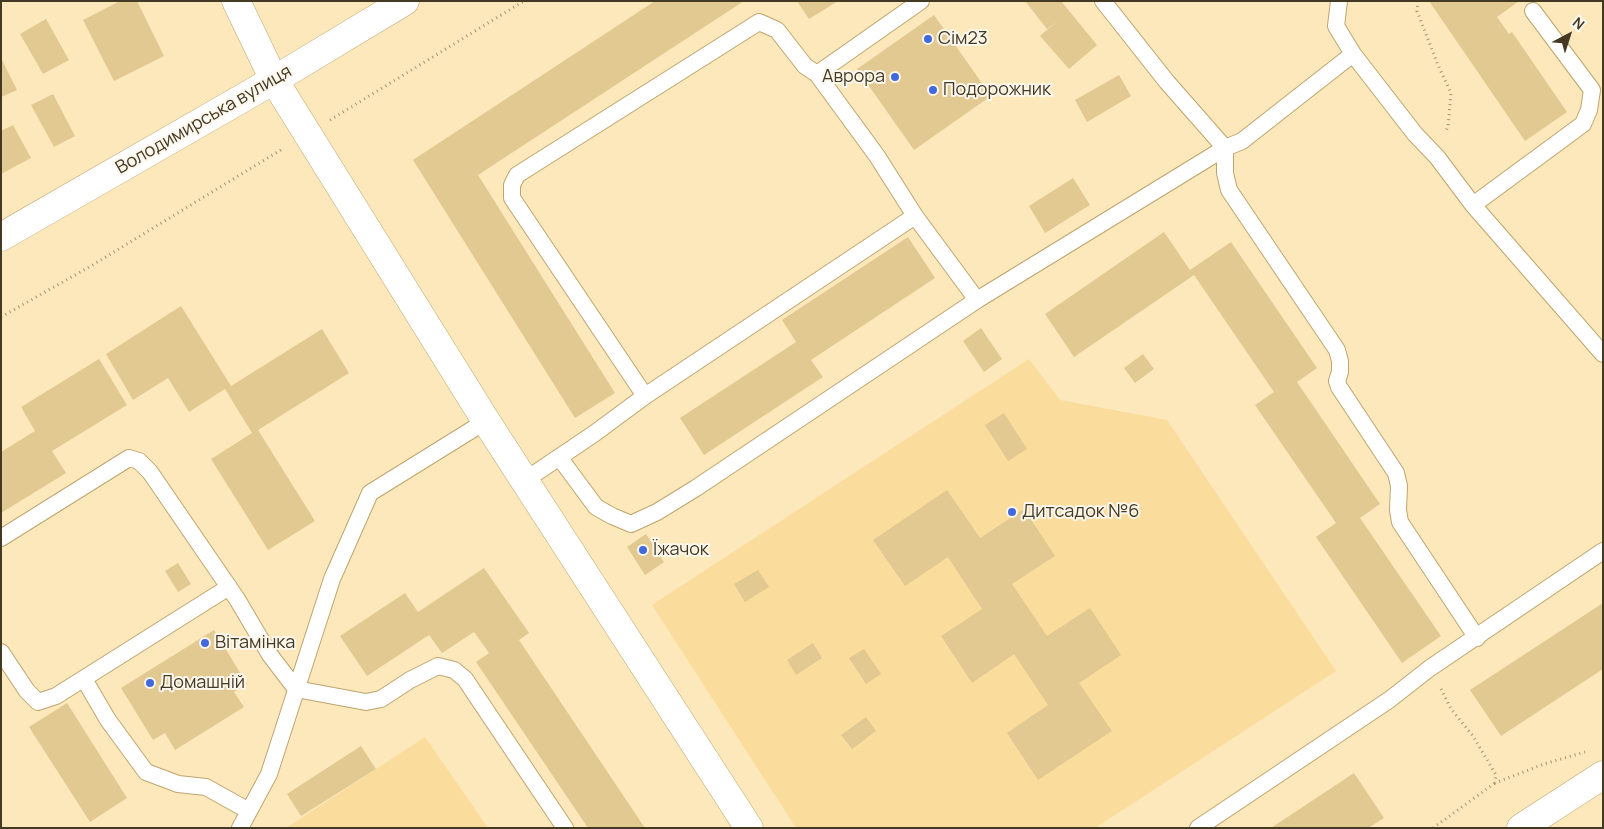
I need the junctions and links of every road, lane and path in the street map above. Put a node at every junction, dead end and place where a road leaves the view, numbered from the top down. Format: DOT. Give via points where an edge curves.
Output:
graph roads {
  1 [pos="236,1"];
  2 [pos="405,1"];
  3 [pos="524,1"];
  4 [pos="921,1"];
  5 [pos="1103,1"];
  6 [pos="1339,1"];
  7 [pos="1418,1"];
  8 [pos="1533,11"];
  9 [pos="1353,54"];
  10 [pos="818,74"];
  11 [pos="274,80"];
  12 [pos="308,134"];
  13 [pos="1225,148"];
  14 [pos="1436,157"];
  15 [pos="1474,206"];
  16 [pos="915,216"];
  17 [pos="1,237"];
  18 [pos="978,300"];
  19 [pos="1,317"];
  20 [pos="1603,354"];
  21 [pos="645,396"];
  22 [pos="486,422"];
  23 [pos="559,457"];
  24 [pos="524,481"];
  25 [pos="1,538"];
  26 [pos="1603,551"];
  27 [pos="229,587"];
  28 [pos="1477,638"];
  29 [pos="1,652"];
  30 [pos="1430,668"];
  31 [pos="84,679"];
  32 [pos="296,689"];
  33 [pos="1587,752"];
  34 [pos="1603,775"];
  35 [pos="1495,783"];
  36 [pos="250,811"];
  37 [pos="240,828"];
  38 [pos="565,828"];
  39 [pos="748,828"];
  40 [pos="1198,828"];
  41 [pos="1433,828"];
  42 [pos="1521,828"];
  1 -- 11 [label="street"];
  2 -- 11 [label="street, Володимирська вулиця"];
  3 -- 12 [label="path"];
  4 -- 10 [label="lane"];
  5 -- 13 [label="lane"];
  6 -- 9 [label="lane" via="1336,26"];
  7 -- 14 [label="path" via="1418,11 1451,93 1448,127"];
  8 -- 15 [label="lane" via="1592,90 1589,110 1583,124"];
  9 -- 13 [label="lane" via="1242,142"];
  9 -- 14 [label="lane"];
  10 -- 16 [label="lane"];
  10 -- 21 [label="lane" via="805,66 777,30 760,22 517,175 512,185 512,198"];
  11 -- 12 [label="street"];
  11 -- 17 [label="street, Володимирська вулиця"];
  12 -- 19 [label="path"];
  12 -- 22 [label="street"];
  13 -- 18 [label="lane"];
  13 -- 28 [label="lane" via="1229,190 1337,350 1339,387 1396,473 1400,522"];
  14 -- 15 [label="lane"];
  15 -- 20 [label="lane"];
  16 -- 18 [label="lane"];
  16 -- 21 [label="lane"];
  18 -- 23 [label="lane" via="696,488 632,524 596,507"];
  21 -- 23 [label="lane"];
  22 -- 24 [label="street"];
  22 -- 32 [label="lane" via="370,493 332,579"];
  23 -- 24 [label="lane"];
  24 -- 39 [label="street"];
  25 -- 27 [label="lane" via="129,458 139,461 150,472"];
  26 -- 28 [label="lane"];
  27 -- 31 [label="lane"];
  27 -- 32 [label="lane" via="270,655"];
  28 -- 30 [label="lane"];
  29 -- 31 [label="lane" via="38,702 56,696"];
  30 -- 35 [label="path" via="1451,709 1496,776"];
  30 -- 40 [label="lane" via="1389,700"];
  31 -- 36 [label="lane" via="108,720 146,772 178,784 206,787"];
  32 -- 36 [label="lane" via="269,774"];
  32 -- 38 [label="lane" via="366,702 382,699 438,666 454,670 465,679"];
  33 -- 35 [label="path"];
  34 -- 42 [label="street"];
  35 -- 41 [label="path"];
  36 -- 37 [label="lane"];
}
